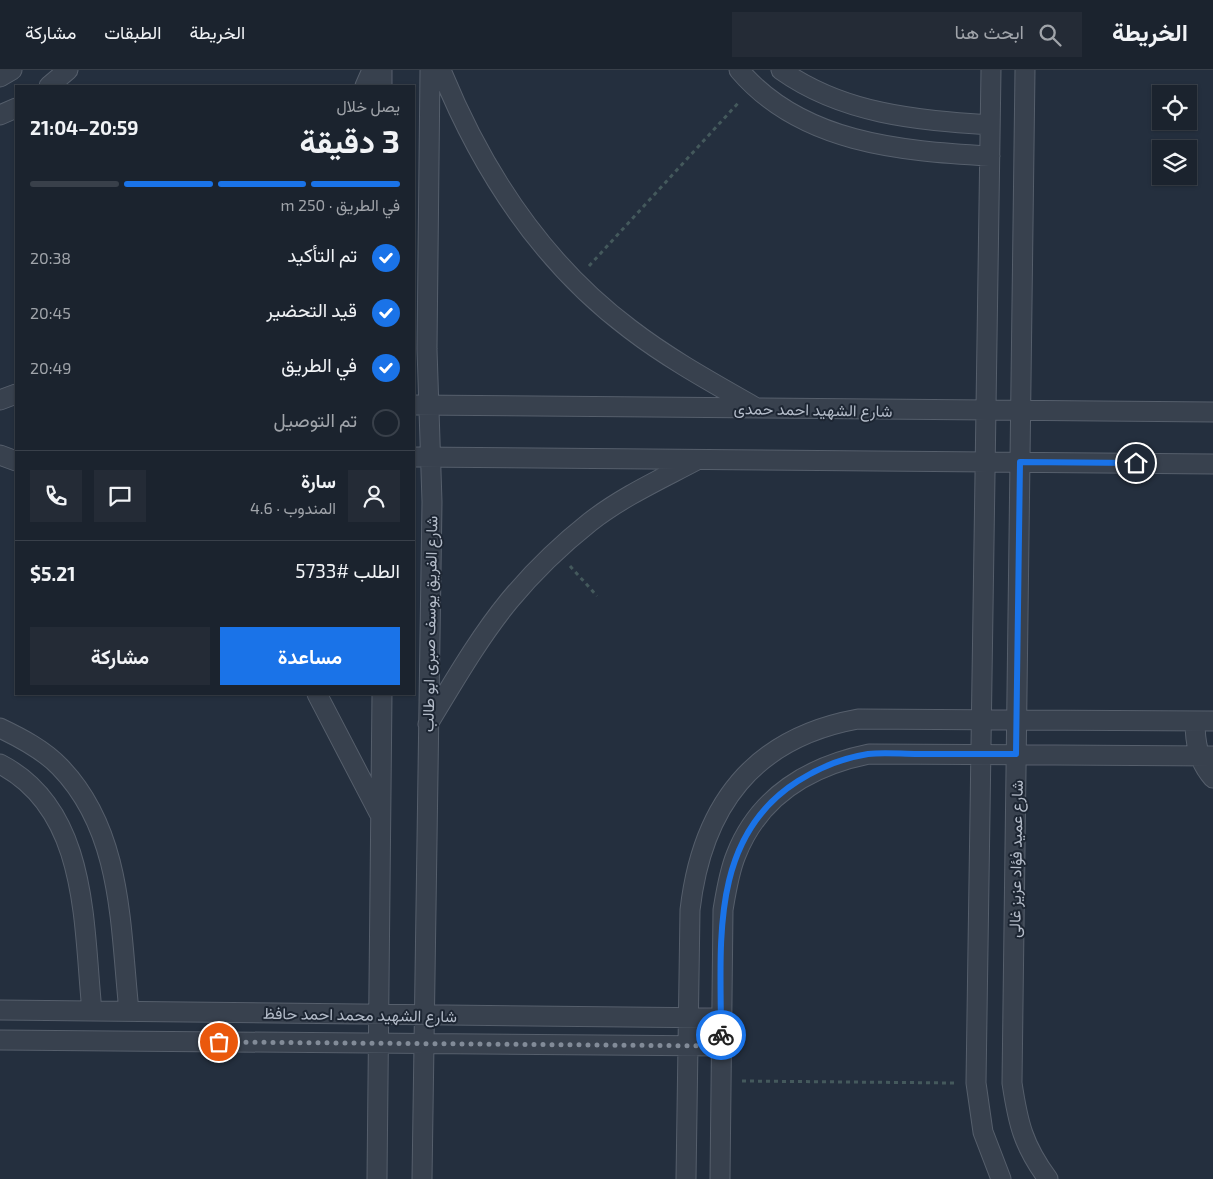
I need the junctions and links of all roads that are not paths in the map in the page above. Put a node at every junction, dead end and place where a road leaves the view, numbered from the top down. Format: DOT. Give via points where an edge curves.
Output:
graph roads {
  1 [pos="12,70"];
  2 [pos="68,70"];
  3 [pos="372,70"];
  4 [pos="382,70"];
  5 [pos="430,70"];
  6 [pos="441,70"];
  7 [pos="739,70"];
  8 [pos="781,70"];
  9 [pos="991,70"];
  10 [pos="1025,70"];
  11 [pos="0,77"];
  12 [pos="50,85"];
  13 [pos="366,85"];
  14 [pos="382,85"];
  15 [pos="15,108"];
  16 [pos="0,115"];
  17 [pos="990,125"];
  18 [pos="990,156"];
  19 [pos="15,394"];
  20 [pos="0,401"];
  21 [pos="15,403"];
  22 [pos="421,405"];
  23 [pos="757,408"];
  24 [pos="985,410"];
  25 [pos="1021,410"];
  26 [pos="1213,412"];
  27 [pos="15,452"];
  28 [pos="0,453"];
  29 [pos="422,457"];
  30 [pos="15,460"];
  31 [pos="699,460"];
  32 [pos="985,462"];
  33 [pos="1020,462"];
  34 [pos="1213,464"];
  35 [pos="319,695"];
  36 [pos="382,695"];
  37 [pos="980,718"];
  38 [pos="1017,719"];
  39 [pos="1204,721"];
  40 [pos="427,725"];
  41 [pos="0,728"];
  42 [pos="980,754"];
  43 [pos="1016,754"];
  44 [pos="1206,755"];
  45 [pos="0,764"];
  46 [pos="1213,778"];
  47 [pos="380,816"];
  48 [pos="0,1010"];
  49 [pos="92,1011"];
  50 [pos="128,1011"];
  51 [pos="378,1014"];
  52 [pos="423,1014"];
  53 [pos="688,1017"];
  54 [pos="721,1018"];
  55 [pos="0,1040"];
  56 [pos="378,1044"];
  57 [pos="423,1044"];
  58 [pos="688,1046"];
  59 [pos="721,1046"];
  60 [pos="377,1179"];
  61 [pos="422,1179"];
  62 [pos="686,1179"];
  63 [pos="720,1179"];
  64 [pos="1001,1179"];
  65 [pos="1048,1179"];
  1 -- 11 [label="street"];
  2 -- 12 [label="street"];
  3 -- 13 [label="street"];
  4 -- 14 [label="street"];
  5 -- 22 [label="street, شارع الفريق يوسف صبرى ابو طالب"];
  6 -- 23 [label="street" via="457,110 489,172 528,229 575,281 630,329 691,370"];
  7 -- 18 [label="street" via="753,86 786,112 823,130 903,148"];
  8 -- 17 [label="street" via="810,89 841,102 879,112"];
  9 -- 17 [label="street"];
  10 -- 25 [label="street, شارع عميد فؤاد عزيز غالى"];
  15 -- 16 [label="street"];
  17 -- 18 [label="street"];
  18 -- 24 [label="street"];
  19 -- 20 [label="street"];
  20 -- 21 [label="street"];
  22 -- 23 [label="street, شارع الشهيد احمد حمدى"];
  22 -- 29 [label="street, شارع الفريق يوسف صبرى ابو طالب"];
  23 -- 24 [label="street, شارع الشهيد احمد حمدى"];
  24 -- 25 [label="street, شارع الشهيد احمد حمدى"];
  24 -- 32 [label="street"];
  25 -- 26 [label="street, شارع الشهيد احمد حمدى"];
  25 -- 33 [label="street, شارع عميد فؤاد عزيز غالى"];
  27 -- 28 [label="street"];
  28 -- 30 [label="street"];
  29 -- 31 [label="street"];
  29 -- 40 [label="street, شارع الفريق يوسف صبرى ابو طالب" via="432,502"];
  31 -- 32 [label="street"];
  31 -- 40 [label="street" via="630,496 557,550 509,601"];
  32 -- 33 [label="street"];
  32 -- 37 [label="street"];
  33 -- 34 [label="street"];
  33 -- 38 [label="street, شارع عميد فؤاد عزيز غالى"];
  35 -- 47 [label="street"];
  36 -- 47 [label="street"];
  37 -- 38 [label="street"];
  37 -- 42 [label="street"];
  37 -- 53 [label="street" via="886,717 830,724 804,733 758,762 723,804 700,854 690,910"];
  38 -- 39 [label="street"];
  38 -- 43 [label="street, شارع عميد فؤاد عزيز غالى"];
  39 -- 44 [label="street" via="1195,738"];
  40 -- 52 [label="street, شارع الفريق يوسف صبرى ابو طالب"];
  41 -- 50 [label="street" via="30,743 60,766 84,796 102,830 118,904"];
  42 -- 43 [label="street"];
  42 -- 54 [label="street" via="869,754 843,759 817,769 766,806 748,829 728,882 723,910"];
  42 -- 64 [label="street" via="976,1083 983,1132"];
  43 -- 44 [label="street"];
  43 -- 65 [label="street, شارع عميد فؤاد عزيز غالى" via="1012,1083 1017,1121 1032,1157"];
  44 -- 46 [label="street"];
  45 -- 49 [label="street" via="19,774 42,796 74,856"];
  47 -- 51 [label="street"];
  48 -- 49 [label="street, شارع الشهيد محمد احمد حافظ"];
  49 -- 50 [label="street, شارع الشهيد محمد احمد حافظ"];
  50 -- 51 [label="street, شارع الشهيد محمد احمد حافظ"];
  51 -- 52 [label="street, شارع الشهيد محمد احمد حافظ"];
  51 -- 56 [label="street"];
  52 -- 53 [label="street, شارع الشهيد محمد احمد حافظ"];
  52 -- 57 [label="street, شارع الفريق يوسف صبرى ابو طالب"];
  53 -- 54 [label="street, شارع الشهيد محمد احمد حافظ"];
  53 -- 58 [label="street"];
  54 -- 59 [label="street"];
  55 -- 56 [label="street, شارع الشهيد محمد احمد حافظ"];
  56 -- 57 [label="street, شارع الشهيد محمد احمد حافظ"];
  56 -- 60 [label="street"];
  57 -- 58 [label="street, شارع الشهيد محمد احمد حافظ"];
  57 -- 61 [label="street, شارع الفريق يوسف صبرى ابو طالب"];
  58 -- 59 [label="street, شارع الشهيد محمد احمد حافظ"];
  58 -- 62 [label="street"];
  59 -- 63 [label="street"];
}
